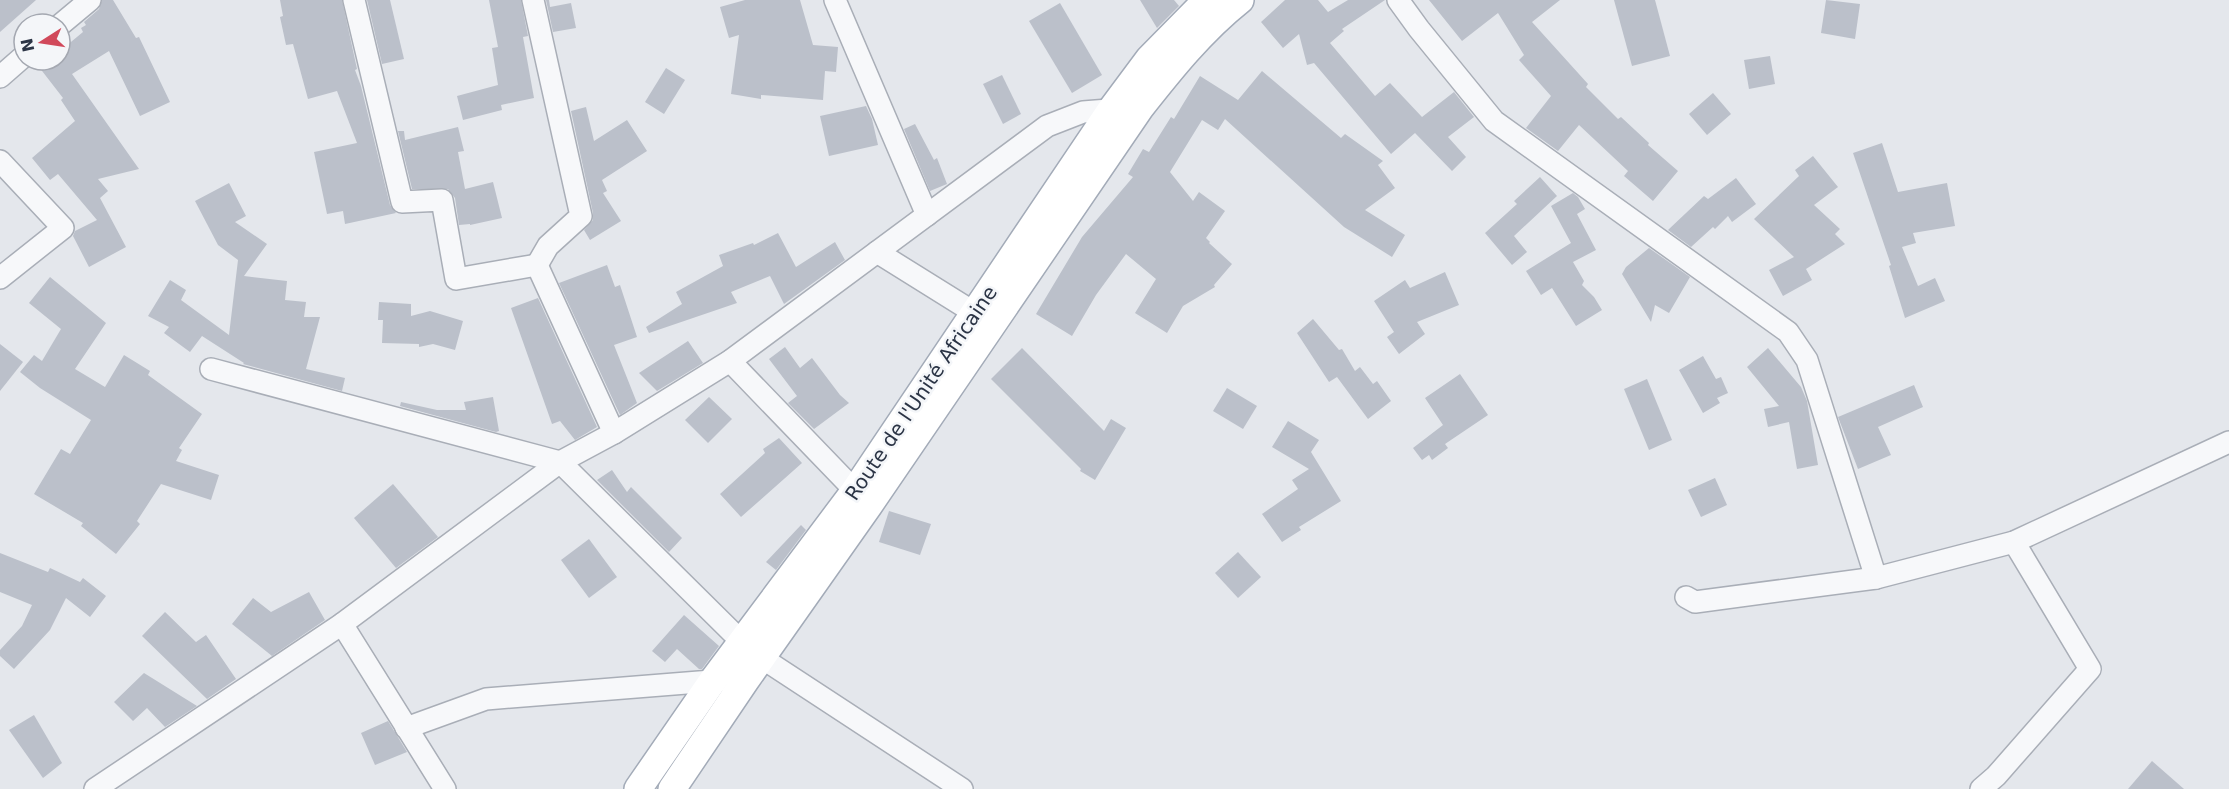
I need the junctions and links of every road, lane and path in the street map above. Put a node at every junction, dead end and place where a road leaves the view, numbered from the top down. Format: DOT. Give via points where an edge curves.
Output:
graph roads {
  1 [pos="90,0"];
  2 [pos="354,0"];
  3 [pos="533,0"];
  4 [pos="835,0"];
  5 [pos="1207,0"];
  6 [pos="1240,0"];
  7 [pos="1398,0"];
  8 [pos="72,15"];
  9 [pos="1159,65"];
  10 [pos="12,66"];
  11 [pos="0,77"];
  12 [pos="1140,108"];
  13 [pos="1111,110"];
  14 [pos="0,161"];
  15 [pos="927,215"];
  16 [pos="877,252"];
  17 [pos="537,265"];
  18 [pos="0,278"];
  19 [pos="984,319"];
  20 [pos="730,361"];
  21 [pos="211,369"];
  22 [pos="614,433"];
  23 [pos="2229,442"];
  24 [pos="560,462"];
  25 [pos="862,499"];
  26 [pos="2014,542"];
  27 [pos="1876,578"];
  28 [pos="1686,597"];
  29 [pos="342,624"];
  30 [pos="752,650"];
  31 [pos="714,679"];
  32 [pos="745,681"];
  33 [pos="406,728"];
  34 [pos="1994,785"];
  35 [pos="95,789"];
  36 [pos="445,789"];
  37 [pos="638,789"];
  38 [pos="672,789"];
  39 [pos="962,789"];
  1 -- 8 [label="street"];
  2 -- 17 [label="street" via="402,202 441,200 456,279"];
  3 -- 17 [label="street" via="581,216 548,246"];
  4 -- 15 [label="street"];
  5 -- 9 [label="main road, Route de l'Unité Africaine"];
  6 -- 9 [label="main road, Route de l'Unité Africaine"];
  7 -- 27 [label="street" via="1494,121 1788,332 1807,360"];
  9 -- 12 [label="main road, Route de l'Unité Africaine"];
  9 -- 13 [label="main road, Route de l'Unité Africaine"];
  10 -- 11 [label="street"];
  12 -- 13 [label="street"];
  12 -- 19 [label="main road, Route de l'Unité Africaine"];
  13 -- 15 [label="street" via="1083,112 1047,126"];
  13 -- 19 [label="main road, Route de l'Unité Africaine"];
  14 -- 18 [label="street" via="63,228"];
  15 -- 16 [label="street"];
  16 -- 19 [label="street"];
  16 -- 20 [label="street"];
  17 -- 22 [label="street"];
  19 -- 25 [label="main road, Route de l'Unité Africaine"];
  20 -- 22 [label="street"];
  20 -- 25 [label="street"];
  21 -- 24 [label="street"];
  22 -- 24 [label="street"];
  23 -- 26 [label="street"];
  24 -- 29 [label="street"];
  24 -- 30 [label="street"];
  25 -- 30 [label="main road, Route de l'Unité Africaine"];
  26 -- 27 [label="street"];
  26 -- 34 [label="street" via="2090,669"];
  27 -- 28 [label="street" via="1695,602"];
  29 -- 33 [label="street"];
  29 -- 35 [label="street"];
  30 -- 31 [label="main road, Route de l'Unité Africaine"];
  30 -- 32 [label="main road, Route de l'Unité Africaine"];
  30 -- 39 [label="street"];
  31 -- 32 [label="street"];
  31 -- 33 [label="street" via="486,699"];
  31 -- 37 [label="main road, Route de l'Unité Africaine"];
  32 -- 38 [label="main road, Route de l'Unité Africaine"];
  33 -- 36 [label="street"];
}
